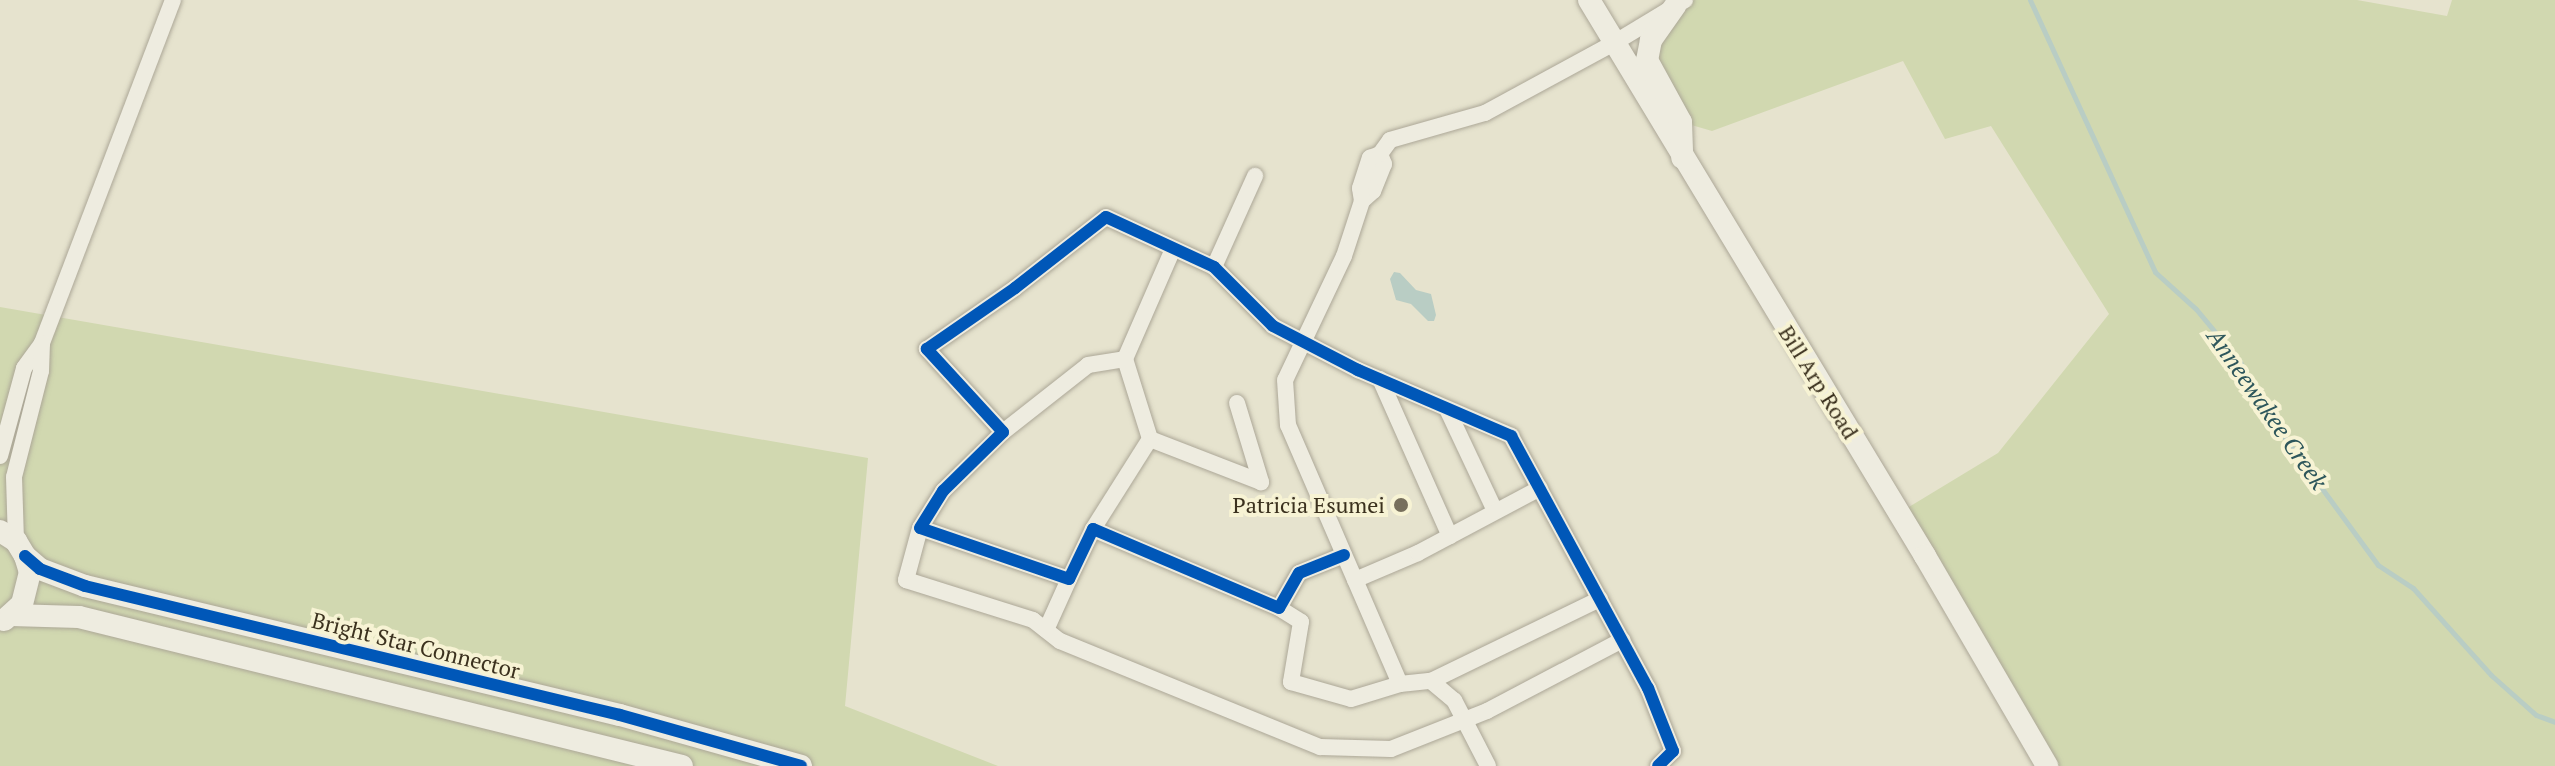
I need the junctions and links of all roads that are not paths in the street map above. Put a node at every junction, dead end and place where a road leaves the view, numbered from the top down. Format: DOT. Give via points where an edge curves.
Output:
graph roads {
  1 [pos="173,0"];
  2 [pos="1589,0"];
  3 [pos="1680,3"];
  4 [pos="1614,43"];
  5 [pos="1682,159"];
  6 [pos="1255,176"];
  7 [pos="1173,249"];
  8 [pos="1214,267"];
  9 [pos="1304,342"];
  10 [pos="42,343"];
  11 [pos="1125,359"];
  12 [pos="1380,379"];
  13 [pos="1237,403"];
  14 [pos="1448,411"];
  15 [pos="1003,432"];
  16 [pos="1150,439"];
  17 [pos="0,456"];
  18 [pos="1540,488"];
  19 [pos="1495,511"];
  20 [pos="920,528"];
  21 [pos="1093,529"];
  22 [pos="1450,536"];
  23 [pos="14,543"];
  24 [pos="1344,555"];
  25 [pos="1069,579"];
  26 [pos="1355,580"];
  27 [pos="1600,599"];
  28 [pos="1279,608"];
  29 [pos="6,619"];
  30 [pos="1046,630"];
  31 [pos="1622,640"];
  32 [pos="1431,681"];
  33 [pos="1400,684"];
  34 [pos="1464,719"];
  35 [pos="682,766"];
  36 [pos="801,766"];
  37 [pos="1488,766"];
  38 [pos="1658,766"];
  39 [pos="2047,766"];
  1 -- 10 [label="street"];
  2 -- 4 [label="street, Bill Arp Road"];
  3 -- 4 [label="street"];
  3 -- 5 [label="street" via="1651,40 1647,60 1681,122"];
  4 -- 5 [label="street, Bill Arp Road"];
  4 -- 9 [label="street" via="1485,113 1390,140 1380,154 1384,164 1373,191 1362,201 1344,256"];
  5 -- 39 [label="street, Bill Arp Road"];
  6 -- 8 [label="street"];
  7 -- 8 [label="street"];
  7 -- 11 [label="street"];
  7 -- 15 [label="street" via="1106,217 927,349"];
  8 -- 9 [label="street" via="1273,326"];
  9 -- 12 [label="street"];
  9 -- 24 [label="street" via="1285,380 1288,425"];
  10 -- 17 [label="street" via="24,368"];
  10 -- 23 [label="street" via="41,371 14,477"];
  11 -- 15 [label="street" via="1088,365"];
  11 -- 16 [label="street"];
  12 -- 14 [label="street"];
  12 -- 22 [label="street"];
  13 -- 16 [label="street" via="1261,482"];
  14 -- 18 [label="street" via="1511,436"];
  14 -- 19 [label="street"];
  15 -- 20 [label="street" via="943,491"];
  16 -- 21 [label="street"];
  18 -- 19 [label="street"];
  18 -- 27 [label="street"];
  19 -- 22 [label="street"];
  20 -- 25 [label="street"];
  20 -- 30 [label="street" via="906,580 1033,620"];
  21 -- 25 [label="street"];
  21 -- 28 [label="street"];
  22 -- 26 [label="street"];
  23 -- 29 [label="street" via="30,572 28,589"];
  23 -- 36 [label="street, Bright Star Connector" via="40,569 85,586 620,715"];
  24 -- 26 [label="street"];
  24 -- 28 [label="street" via="1299,573"];
  25 -- 30 [label="street"];
  26 -- 33 [label="street"];
  27 -- 31 [label="street"];
  27 -- 32 [label="street"];
  28 -- 33 [label="street" via="1301,622 1291,682 1351,699"];
  29 -- 35 [label="street" via="79,617"];
  30 -- 34 [label="street" via="1060,641 1320,747 1391,749"];
  31 -- 34 [label="street"];
  31 -- 38 [label="street" via="1673,751"];
  32 -- 33 [label="street"];
  32 -- 34 [label="street" via="1454,700"];
  34 -- 37 [label="street"];
}
